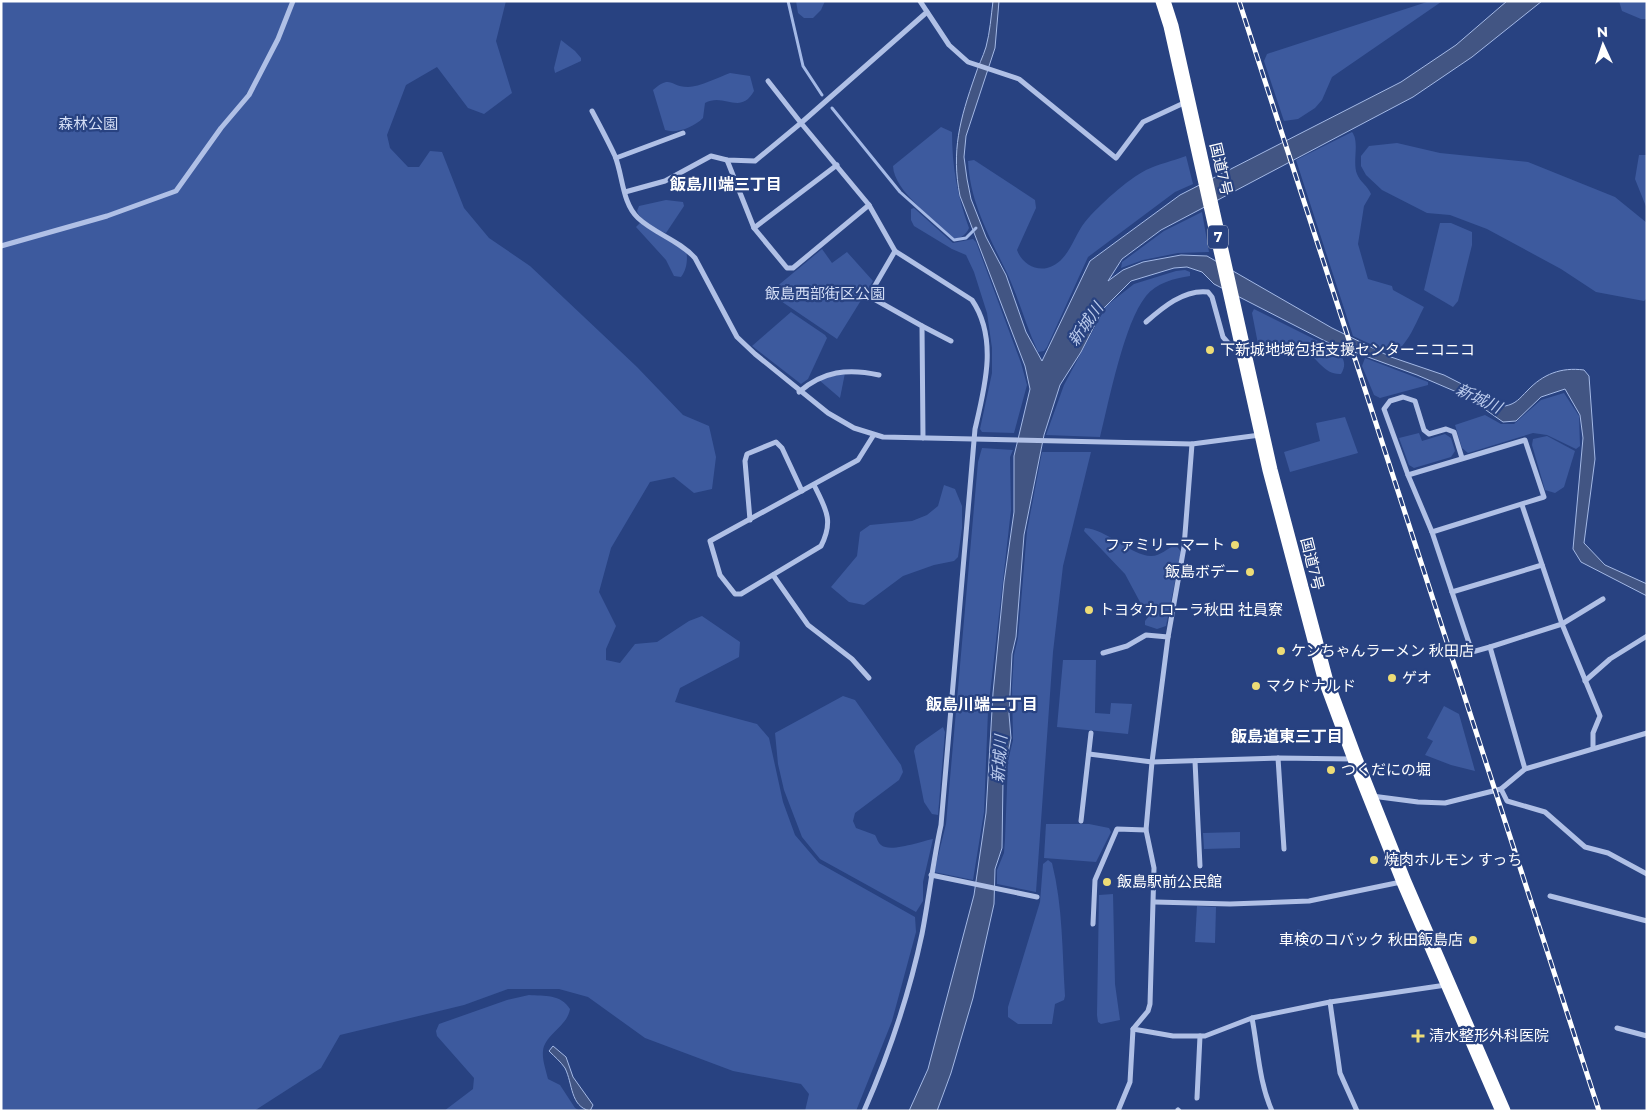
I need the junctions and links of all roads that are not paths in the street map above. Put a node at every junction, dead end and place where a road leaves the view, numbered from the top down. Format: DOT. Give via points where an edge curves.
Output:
graph roads {
  1 [pos="293,1"];
  2 [pos="920,1"];
  3 [pos="1163,1"];
  4 [pos="927,12"];
  5 [pos="768,81"];
  6 [pos="1186,102"];
  7 [pos="592,111"];
  8 [pos="801,124"];
  9 [pos="683,132"];
  10 [pos="616,158"];
  11 [pos="727,160"];
  12 [pos="837,165"];
  13 [pos="625,192"];
  14 [pos="869,204"];
  15 [pos="754,228"];
  16 [pos="1,246"];
  17 [pos="895,251"];
  18 [pos="1146,322"];
  19 [pos="922,326"];
  20 [pos="951,341"];
  21 [pos="1242,346"];
  22 [pos="879,375"];
  23 [pos="799,392"];
  24 [pos="1262,434"];
  25 [pos="873,436"];
  26 [pos="923,438"];
  27 [pos="976,439"];
  28 [pos="1192,444"];
  29 [pos="1462,458"];
  30 [pos="1408,475"];
  31 [pos="814,485"];
  32 [pos="802,491"];
  33 [pos="1522,505"];
  34 [pos="750,520"];
  35 [pos="1432,532"];
  36 [pos="1542,565"];
  37 [pos="773,575"];
  38 [pos="1452,592"];
  39 [pos="1603,599"];
  40 [pos="1562,624"];
  41 [pos="1647,636"];
  42 [pos="1168,637"];
  43 [pos="1490,647"];
  44 [pos="1103,653"];
  45 [pos="869,678"];
  46 [pos="1585,681"];
  47 [pos="1091,733"];
  48 [pos="1647,733"];
  49 [pos="1593,748"];
  50 [pos="1089,754"];
  51 [pos="1278,758"];
  52 [pos="1355,759"];
  53 [pos="1195,761"];
  54 [pos="1152,762"];
  55 [pos="1525,769"];
  56 [pos="1500,789"];
  57 [pos="1369,796"];
  58 [pos="1081,821"];
  59 [pos="1146,830"];
  60 [pos="1284,849"];
  61 [pos="1200,866"];
  62 [pos="1647,874"];
  63 [pos="930,875"];
  64 [pos="1404,882"];
  65 [pos="1550,896"];
  66 [pos="1037,897"];
  67 [pos="1154,902"];
  68 [pos="1647,921"];
  69 [pos="1093,924"];
  70 [pos="1449,984"];
  71 [pos="1330,1002"];
  72 [pos="1252,1018"];
  73 [pos="1617,1028"];
  74 [pos="1133,1029"];
  75 [pos="1200,1036"];
  76 [pos="1647,1036"];
  77 [pos="1197,1098"];
  78 [pos="864,1111"];
  79 [pos="1118,1111"];
  80 [pos="1272,1111"];
  81 [pos="1357,1111"];
  82 [pos="1503,1111"];
  1 -- 16 [label="street" via="278,39 249,95 176,191 107,216"];
  2 -- 4 [label="street"];
  3 -- 6 [label="highway, 国道7号 / 7"];
  4 -- 6 [label="street" via="949,45 968,62 1019,79 1116,158 1143,122"];
  4 -- 8 [label="street"];
  5 -- 8 [label="street"];
  6 -- 21 [label="highway, 国道7号 / 7"];
  7 -- 10 [label="street"];
  8 -- 11 [label="street" via="755,161"];
  8 -- 12 [label="street"];
  9 -- 10 [label="street"];
  10 -- 13 [label="street"];
  11 -- 13 [label="street" via="711,156 665,181"];
  11 -- 15 [label="street"];
  12 -- 14 [label="street"];
  12 -- 15 [label="street"];
  13 -- 23 [label="street" via="637,217 686,247 695,258 737,337"];
  14 -- 15 [label="street" via="792,268 787,268"];
  14 -- 17 [label="street"];
  17 -- 19 [label="street" via="870,294"];
  17 -- 27 [label="street" via="972,300 980,313 988,371 975,429"];
  18 -- 21 [label="street" via="1168,303 1208,292 1223,337 1229,344"];
  19 -- 20 [label="street"];
  19 -- 26 [label="street"];
  21 -- 24 [label="highway, 国道7号 / 7"];
  22 -- 23 [label="street" via="858,370 844,371 812,380"];
  23 -- 25 [label="street" via="828,413"];
  24 -- 28 [label="street"];
  24 -- 52 [label="highway, 国道7号 / 7" via="1308,621"];
  25 -- 26 [label="street"];
  25 -- 31 [label="street" via="858,460"];
  26 -- 27 [label="street"];
  27 -- 28 [label="street"];
  27 -- 63 [label="street" via="941,825"];
  28 -- 42 [label="street" via="1184,547"];
  29 -- 30 [label="street"];
  29 -- 30 [label="street" via="1454,432 1446,429 1429,434 1424,430 1415,401 1403,396 1390,401 1384,409"];
  29 -- 33 [label="street" via="1525,440 1544,497"];
  30 -- 35 [label="street"];
  31 -- 32 [label="street"];
  31 -- 37 [label="street" via="826,510 828,533 821,546"];
  32 -- 34 [label="street"];
  32 -- 34 [label="street" via="776,442 748,454 745,461"];
  33 -- 35 [label="street"];
  33 -- 36 [label="street"];
  34 -- 37 [label="street" via="710,541 720,575 735,594 741,594"];
  35 -- 38 [label="street"];
  36 -- 38 [label="street"];
  36 -- 40 [label="street"];
  37 -- 45 [label="street" via="808,625 852,659"];
  38 -- 43 [label="street" via="1472,652"];
  39 -- 40 [label="street"];
  40 -- 43 [label="street"];
  40 -- 46 [label="street"];
  41 -- 46 [label="street" via="1610,659"];
  42 -- 44 [label="street" via="1146,635 1127,646"];
  42 -- 54 [label="street"];
  43 -- 55 [label="street"];
  46 -- 49 [label="street" via="1600,716 1592,733"];
  47 -- 50 [label="street"];
  48 -- 49 [label="street"];
  49 -- 55 [label="street"];
  50 -- 54 [label="street"];
  50 -- 58 [label="street"];
  51 -- 52 [label="street"];
  51 -- 53 [label="street"];
  51 -- 60 [label="street"];
  52 -- 57 [label="highway, 国道7号 / 7"];
  53 -- 54 [label="street"];
  53 -- 61 [label="street"];
  54 -- 59 [label="street"];
  55 -- 56 [label="street"];
  56 -- 57 [label="street" via="1445,803"];
  56 -- 62 [label="street" via="1507,801 1545,812 1584,847 1608,853"];
  57 -- 64 [label="highway, 国道7号 / 7"];
  59 -- 67 [label="street" via="1154,868"];
  59 -- 69 [label="street" via="1117,829 1095,880"];
  63 -- 66 [label="street"];
  63 -- 78 [label="street" via="921,935 905,1000 885,1064"];
  64 -- 67 [label="street" via="1309,902"];
  64 -- 70 [label="highway, 国道7号 / 7"];
  65 -- 68 [label="street"];
  67 -- 74 [label="street" via="1150,1004"];
  70 -- 71 [label="street"];
  70 -- 82 [label="highway, 国道7号 / 7"];
  71 -- 72 [label="street"];
  71 -- 81 [label="street" via="1340,1073"];
  72 -- 75 [label="street"];
  72 -- 80 [label="street" via="1263,1090"];
  73 -- 76 [label="street"];
  74 -- 75 [label="street" via="1173,1036"];
  74 -- 79 [label="street" via="1130,1082"];
  75 -- 77 [label="street"];
}
